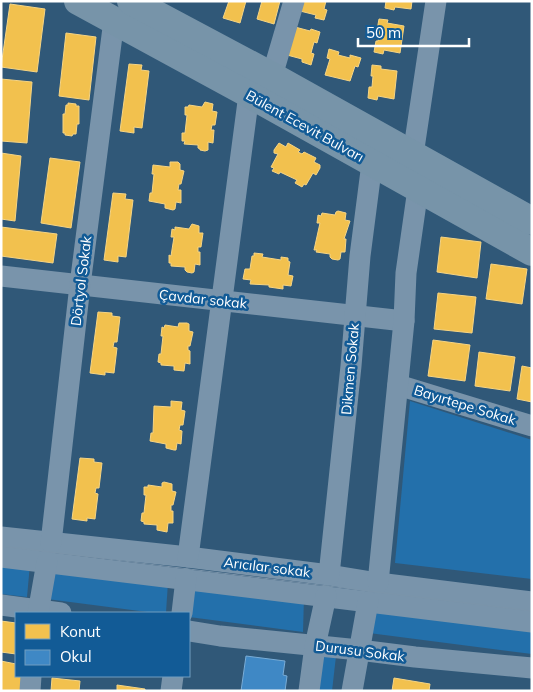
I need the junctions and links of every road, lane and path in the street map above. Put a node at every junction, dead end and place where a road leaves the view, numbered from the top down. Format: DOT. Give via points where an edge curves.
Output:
graph roads {
  1 [pos="78,1"];
  2 [pos="294,1"];
  3 [pos="436,1"];
  4 [pos="122,11"];
  5 [pos="272,76"];
  6 [pos="249,94"];
  7 [pos="413,155"];
  8 [pos="372,163"];
  9 [pos="418,189"];
  10 [pos="532,221"];
  11 [pos="532,252"];
  12 [pos="1,276"];
  13 [pos="80,285"];
  14 [pos="222,302"];
  15 [pos="355,315"];
  16 [pos="404,320"];
  17 [pos="398,385"];
  18 [pos="532,426"];
  19 [pos="1,537"];
  20 [pos="49,553"];
  21 [pos="1,556"];
  22 [pos="188,557"];
  23 [pos="329,575"];
  24 [pos="186,579"];
  25 [pos="373,592"];
  26 [pos="326,596"];
  27 [pos="532,602"];
  28 [pos="1,605"];
  29 [pos="38,612"];
  30 [pos="182,612"];
  31 [pos="532,622"];
  32 [pos="190,631"];
  33 [pos="315,646"];
  34 [pos="359,650"];
  35 [pos="532,668"];
  36 [pos="32,677"];
  37 [pos="173,677"];
  38 [pos="30,691"];
  39 [pos="171,691"];
  40 [pos="309,691"];
  41 [pos="352,691"];
  1 -- 4 [label="main road, Bülent Ecevit Bulvarı"];
  2 -- 5 [label="street"];
  3 -- 7 [label="street"];
  4 -- 5 [label="main road, Bülent Ecevit Bulvarı"];
  4 -- 6 [label="main road, Bülent Ecevit Bulvarı"];
  4 -- 13 [label="street, Dörtyol Sokak"];
  5 -- 7 [label="main road, Bülent Ecevit Bulvarı"];
  6 -- 8 [label="main road, Bülent Ecevit Bulvarı"];
  6 -- 14 [label="street"];
  7 -- 10 [label="main road, Bülent Ecevit Bulvarı"];
  8 -- 9 [label="main road, Bülent Ecevit Bulvarı"];
  8 -- 15 [label="street, Dikmen Sokak"];
  9 -- 11 [label="main road, Bülent Ecevit Bulvarı"];
  9 -- 16 [label="street" via="406,273"];
  12 -- 13 [label="street, Çavdar sokak"];
  13 -- 14 [label="street, Çavdar sokak"];
  13 -- 20 [label="street, Dörtyol Sokak"];
  14 -- 15 [label="street, Çavdar sokak"];
  14 -- 22 [label="street"];
  15 -- 16 [label="street, Çavdar sokak"];
  15 -- 23 [label="street, Dikmen Sokak"];
  16 -- 17 [label="street"];
  17 -- 18 [label="street, Bayırtepe Sokak"];
  17 -- 25 [label="street"];
  19 -- 20 [label="street, Arıcılar sokak"];
  20 -- 21 [label="street"];
  20 -- 22 [label="street, Arıcılar sokak"];
  20 -- 24 [label="street"];
  20 -- 29 [label="street, Dörtyol Sokak"];
  22 -- 23 [label="street, Arıcılar sokak"];
  23 -- 25 [label="street, Arıcılar sokak"];
  24 -- 26 [label="street"];
  24 -- 30 [label="street"];
  25 -- 26 [label="street"];
  25 -- 27 [label="street, Arıcılar sokak"];
  25 -- 31 [label="street"];
  25 -- 34 [label="street"];
  26 -- 33 [label="street"];
  28 -- 29 [label="street"];
  32 -- 33 [label="street, Durusu Sokak"];
  33 -- 34 [label="street, Durusu Sokak"];
  33 -- 40 [label="street"];
  34 -- 35 [label="street, Durusu Sokak"];
  34 -- 41 [label="street"];
  36 -- 38 [label="street"];
  37 -- 39 [label="street"];
}
